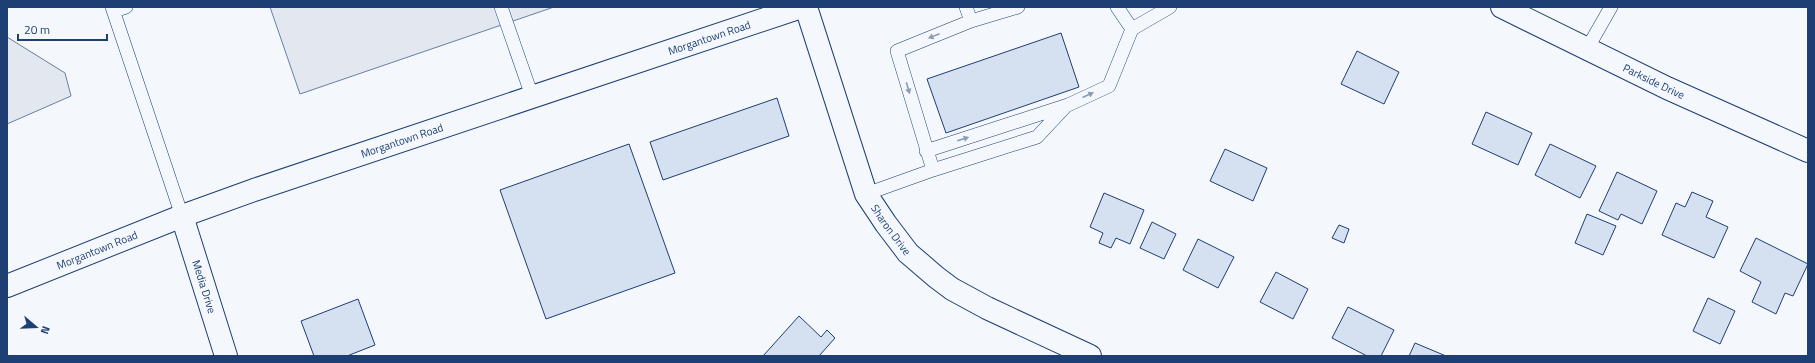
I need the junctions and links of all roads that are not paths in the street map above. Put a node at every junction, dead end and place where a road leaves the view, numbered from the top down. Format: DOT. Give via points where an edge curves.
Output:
graph roads {
  1 [pos="501,7"];
  2 [pos="801,7"];
  3 [pos="806,7"];
  4 [pos="966,7"];
  5 [pos="1018,7"];
  6 [pos="1117,7"];
  7 [pos="1170,7"];
  8 [pos="1502,7"];
  9 [pos="1611,7"];
  10 [pos="117,8"];
  11 [pos="971,21"];
  12 [pos="1132,29"];
  13 [pos="1587,49"];
  14 [pos="532,96"];
  15 [pos="1068,105"];
  16 [pos="1807,148"];
  17 [pos="926,151"];
  18 [pos="933,170"];
  19 [pos="866,194"];
  20 [pos="182,216"];
  21 [pos="7,286"];
  22 [pos="226,356"];
  23 [pos="1090,356"];
  1 -- 14 [label="lane"];
  2 -- 14 [label="street, Morgantown Road"];
  3 -- 19 [label="street, Sharon Drive"];
  4 -- 11 [label="lane"];
  5 -- 11 [label="lane"];
  6 -- 12 [label="lane"];
  7 -- 12 [label="lane"];
  8 -- 13 [label="street, Parkside Drive"];
  9 -- 13 [label="lane"];
  10 -- 20 [label="lane"];
  11 -- 17 [label="lane, one-way" via="897,51"];
  15 -- 12 [label="lane, one-way" via="1109,86"];
  13 -- 16 [label="street, Parkside Drive" via="1667,88"];
  14 -- 20 [label="street, Morgantown Road"];
  17 -- 15 [label="lane, one-way"];
  15 -- 18 [label="lane" via="1037,137"];
  17 -- 18 [label="lane"];
  18 -- 19 [label="lane"];
  19 -- 23 [label="street, Sharon Drive" via="908,253 952,289"];
  20 -- 21 [label="street, Morgantown Road"];
  20 -- 22 [label="street, Media Drive"];
}
